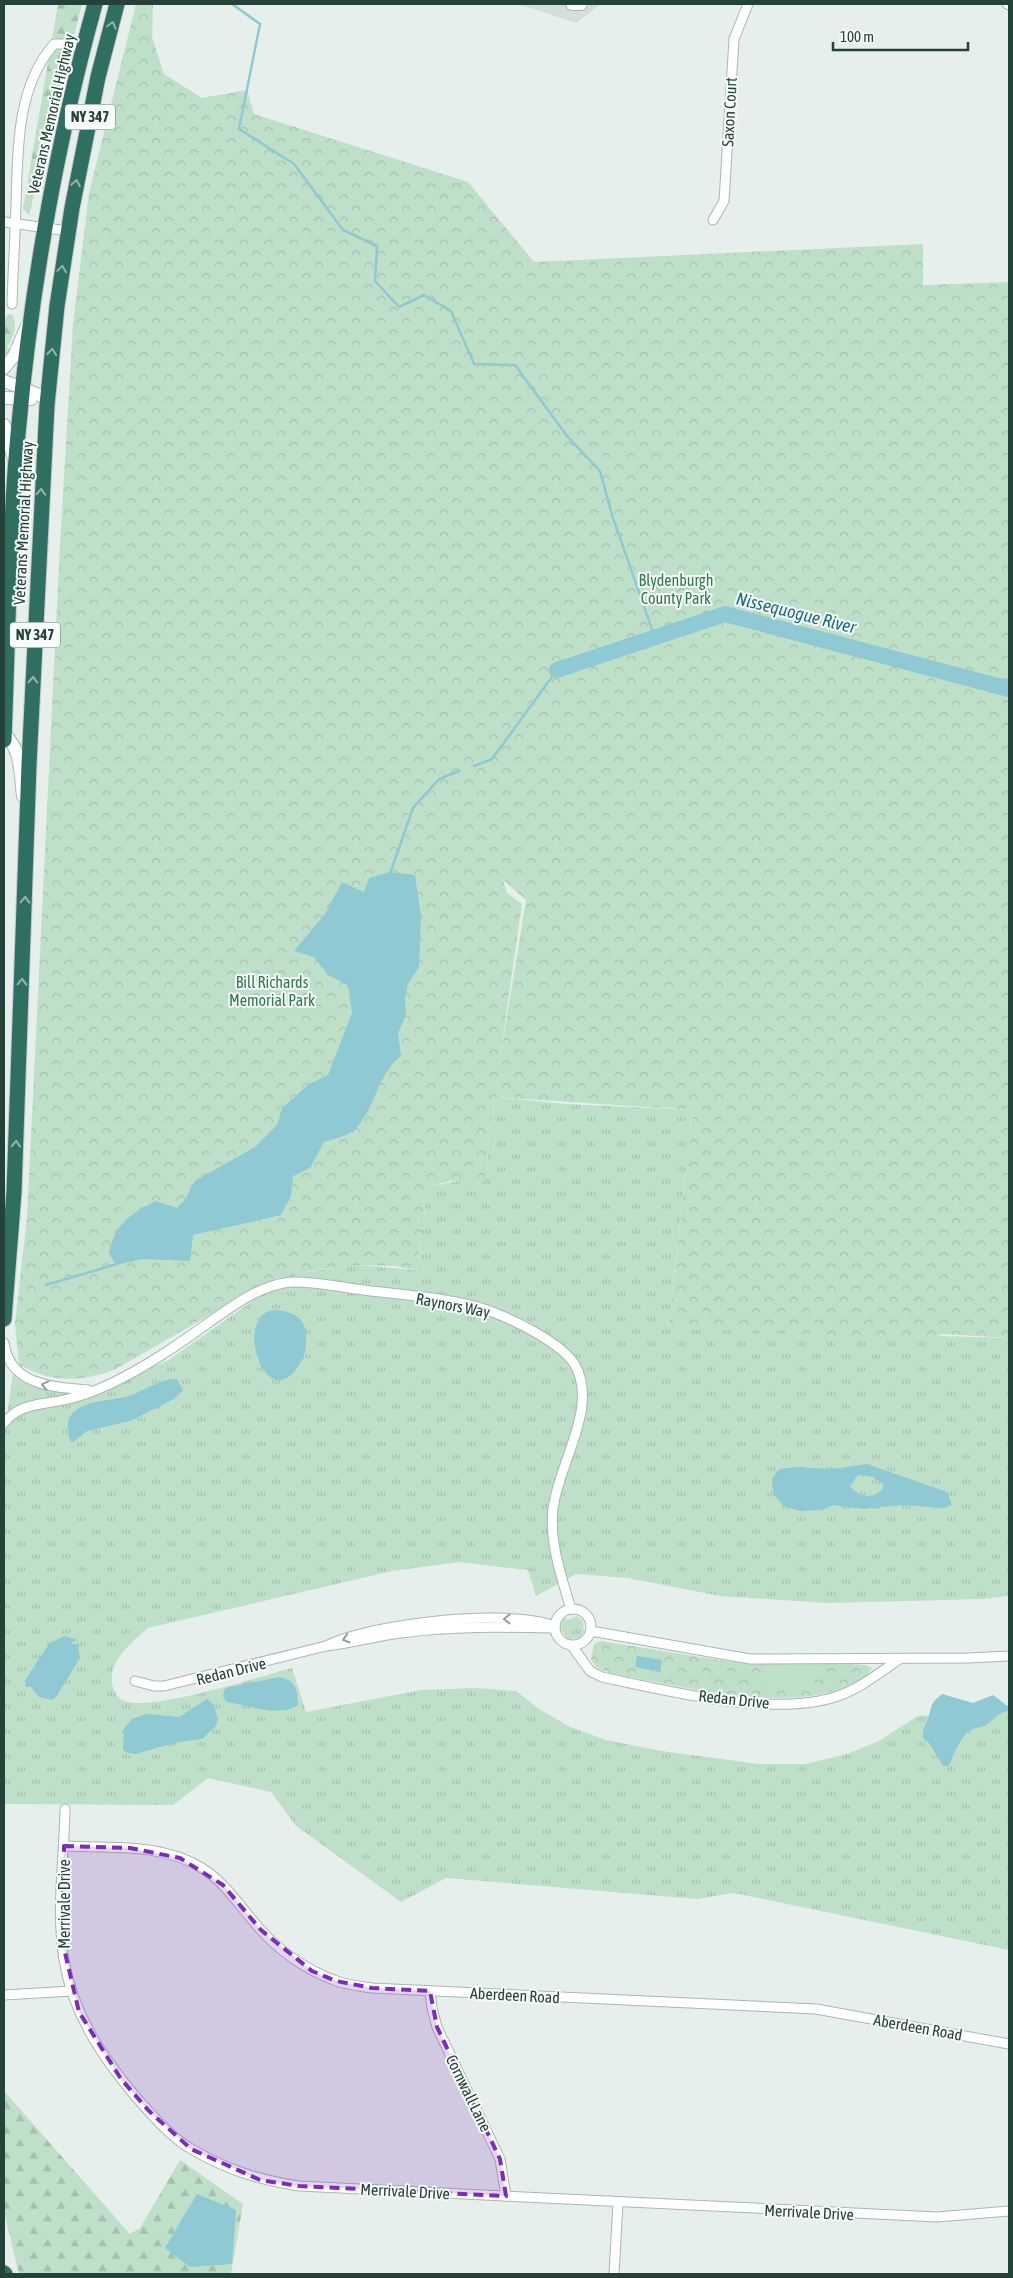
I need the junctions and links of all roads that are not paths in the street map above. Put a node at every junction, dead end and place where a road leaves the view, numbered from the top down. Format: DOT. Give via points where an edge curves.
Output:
graph roads {
  1 [pos="95,4"];
  2 [pos="117,4"];
  3 [pos="572,4"];
  4 [pos="581,4"];
  5 [pos="748,4"];
  6 [pos="83,48"];
  7 [pos="713,220"];
  8 [pos="4,222"];
  9 [pos="15,224"];
  10 [pos="44,228"];
  11 [pos="68,231"];
  12 [pos="12,304"];
  13 [pos="31,314"];
  14 [pos="4,368"];
  15 [pos="4,381"];
  16 [pos="22,393"];
  17 [pos="4,398"];
  18 [pos="48,398"];
  19 [pos="4,425"];
  20 [pos="16,467"];
  21 [pos="5,661"];
  22 [pos="31,729"];
  23 [pos="6,740"];
  24 [pos="27,838"];
  25 [pos="15,1172"];
  26 [pos="4,1191"];
  27 [pos="4,1319"];
  28 [pos="4,1343"];
  29 [pos="93,1390"];
  30 [pos="4,1423"];
  31 [pos="571,1609"];
  32 [pos="555,1627"];
  33 [pos="591,1631"];
  34 [pos="572,1646"];
  35 [pos="1009,1656"];
  36 [pos="900,1659"];
  37 [pos="135,1680"];
  38 [pos="66,1809"];
  39 [pos="64,1846"];
  40 [pos="430,1991"];
  41 [pos="72,1992"];
  42 [pos="4,1995"];
  43 [pos="1009,2044"];
  44 [pos="506,2196"];
  45 [pos="618,2203"];
  46 [pos="1009,2211"];
  47 [pos="614,2274"];
  1 -- 6 [label="highway, Veterans Memorial Highway / NY 347"];
  11 -- 2 [label="highway, Veterans Memorial Highway / NY 347, one-way" via="93,102"];
  3 -- 4 [label="street"];
  5 -- 7 [label="street, Saxon Court" via="734,39 724,202"];
  6 -- 9 [label="street" via="54,44 40,59 27,95 19,132"];
  6 -- 10 [label="highway, Veterans Memorial Highway / NY 347"];
  8 -- 9 [label="street"];
  9 -- 10 [label="street"];
  9 -- 12 [label="street"];
  10 -- 11 [label="street"];
  10 -- 13 [label="highway, Veterans Memorial Highway / NY 347"];
  18 -- 11 [label="highway, Veterans Memorial Highway / NY 347, one-way"];
  13 -- 14 [label="street" via="14,356"];
  13 -- 16 [label="highway, Veterans Memorial Highway / NY 347"];
  15 -- 16 [label="street"];
  16 -- 17 [label="street"];
  16 -- 18 [label="street"];
  16 -- 20 [label="highway, Veterans Memorial Highway / NY 347"];
  22 -- 18 [label="highway, Veterans Memorial Highway / NY 347, one-way"];
  19 -- 20 [label="street"];
  20 -- 21 [label="highway, Veterans Memorial Highway / NY 347"];
  21 -- 23 [label="highway, Veterans Memorial Highway / NY 347"];
  22 -- 23 [label="street" via="22,739"];
  22 -- 24 [label="highway, Veterans Memorial Highway / NY 347"];
  23 -- 24 [label="street" via="19,759"];
  25 -- 24 [label="highway, Veterans Memorial Highway / NY 347, one-way"];
  25 -- 26 [label="street"];
  25 -- 27 [label="highway, Veterans Memorial Highway / NY 347"];
  29 -- 28 [label="street, Raynors Way, one-way" via="33,1382 11,1364"];
  29 -- 30 [label="street, Raynors Way" via="68,1399 31,1405 11,1415"];
  29 -- 31 [label="street, Raynors Way" via="110,1384 169,1350 254,1294 292,1282 457,1304 504,1316 564,1351 576,1366 583,1387 582,1409 553,1511 558,1558"];
  31 -- 32 [label="street" via="561,1613"];
  31 -- 33 [label="street" via="586,1615"];
  32 -- 34 [label="street, Redan Drive" via="562,1642"];
  32 -- 37 [label="street, Redan Drive" via="531,1620 400,1630 354,1636 326,1646 164,1686"];
  33 -- 34 [label="street" via="586,1640"];
  33 -- 36 [label="street" via="750,1659"];
  34 -- 36 [label="street, Redan Drive" via="590,1671 602,1677 707,1697 772,1704 809,1703 838,1696 855,1689"];
  35 -- 36 [label="street"];
  38 -- 39 [label="street, Merrivale Drive"];
  39 -- 40 [label="street, Aberdeen Road" via="130,1848 180,1858 202,1868 223,1885 261,1930 290,1956 312,1970 336,1981 372,1988"];
  39 -- 41 [label="street, Merrivale Drive" via="62,1940"];
  40 -- 43 [label="street, Aberdeen Road" via="816,2009"];
  40 -- 44 [label="street, Cornwall Lane" via="437,2027 500,2159"];
  41 -- 42 [label="street"];
  41 -- 44 [label="street, Merrivale Drive" via="89,2033 105,2058 149,2111 191,2149 227,2168 260,2180 299,2186"];
  44 -- 45 [label="street, Merrivale Drive"];
  45 -- 46 [label="street, Merrivale Drive" via="937,2217"];
  45 -- 47 [label="street"];
}
